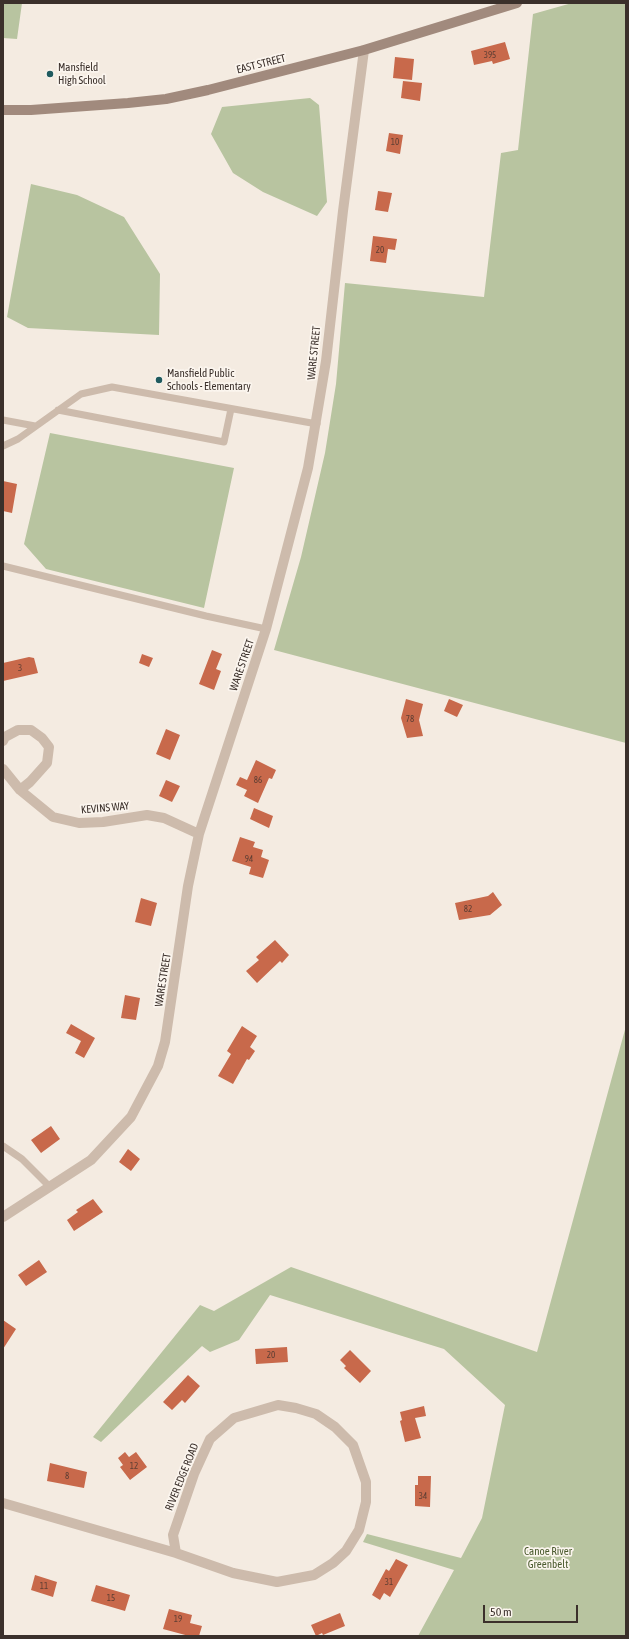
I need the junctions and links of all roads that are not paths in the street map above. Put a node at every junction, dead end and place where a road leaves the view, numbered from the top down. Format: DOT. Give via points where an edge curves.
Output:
graph roads {
  1 [pos="518,3"];
  2 [pos="364,50"];
  3 [pos="3,110"];
  4 [pos="231,409"];
  5 [pos="58,410"];
  6 [pos="3,420"];
  7 [pos="317,424"];
  8 [pos="35,426"];
  9 [pos="3,446"];
  10 [pos="3,566"];
  11 [pos="266,629"];
  12 [pos="3,741"];
  13 [pos="3,768"];
  14 [pos="20,790"];
  15 [pos="199,834"];
  16 [pos="3,1146"];
  17 [pos="49,1186"];
  18 [pos="3,1217"];
  19 [pos="3,1503"];
  20 [pos="176,1552"];
  1 -- 2 [label="main road, EAST STREET"];
  2 -- 3 [label="main road, EAST STREET" via="166,99 73,108"];
  2 -- 7 [label="street, WARE STREET"];
  4 -- 5 [label="lane" via="112,387 81,394"];
  4 -- 5 [label="lane" via="224,442"];
  4 -- 7 [label="lane"];
  5 -- 8 [label="lane"];
  6 -- 8 [label="lane"];
  7 -- 11 [label="street, WARE STREET" via="298,509"];
  8 -- 9 [label="lane" via="18,439"];
  10 -- 11 [label="lane"];
  11 -- 15 [label="street, WARE STREET"];
  12 -- 14 [label="street" via="5,737 18,730 30,730 42,738 49,747 46,763"];
  13 -- 14 [label="street, KEVINS WAY"];
  14 -- 15 [label="street, KEVINS WAY" via="53,817 79,823 147,815 164,818"];
  15 -- 17 [label="street, WARE STREET" via="188,886 167,1028 158,1066 131,1117 91,1160"];
  16 -- 17 [label="lane" via="22,1159"];
  17 -- 18 [label="street, WARE STREET"];
  19 -- 20 [label="street, RIVER EDGE ROAD"];
  20 -- 20 [label="street, RIVER EDGE ROAD" via="233,1573 277,1582 314,1575 346,1552 359,1530 366,1502 366,1482 353,1445 335,1427 316,1414 296,1408 278,1405 234,1418 210,1439 194,1474 173,1535"];
}
